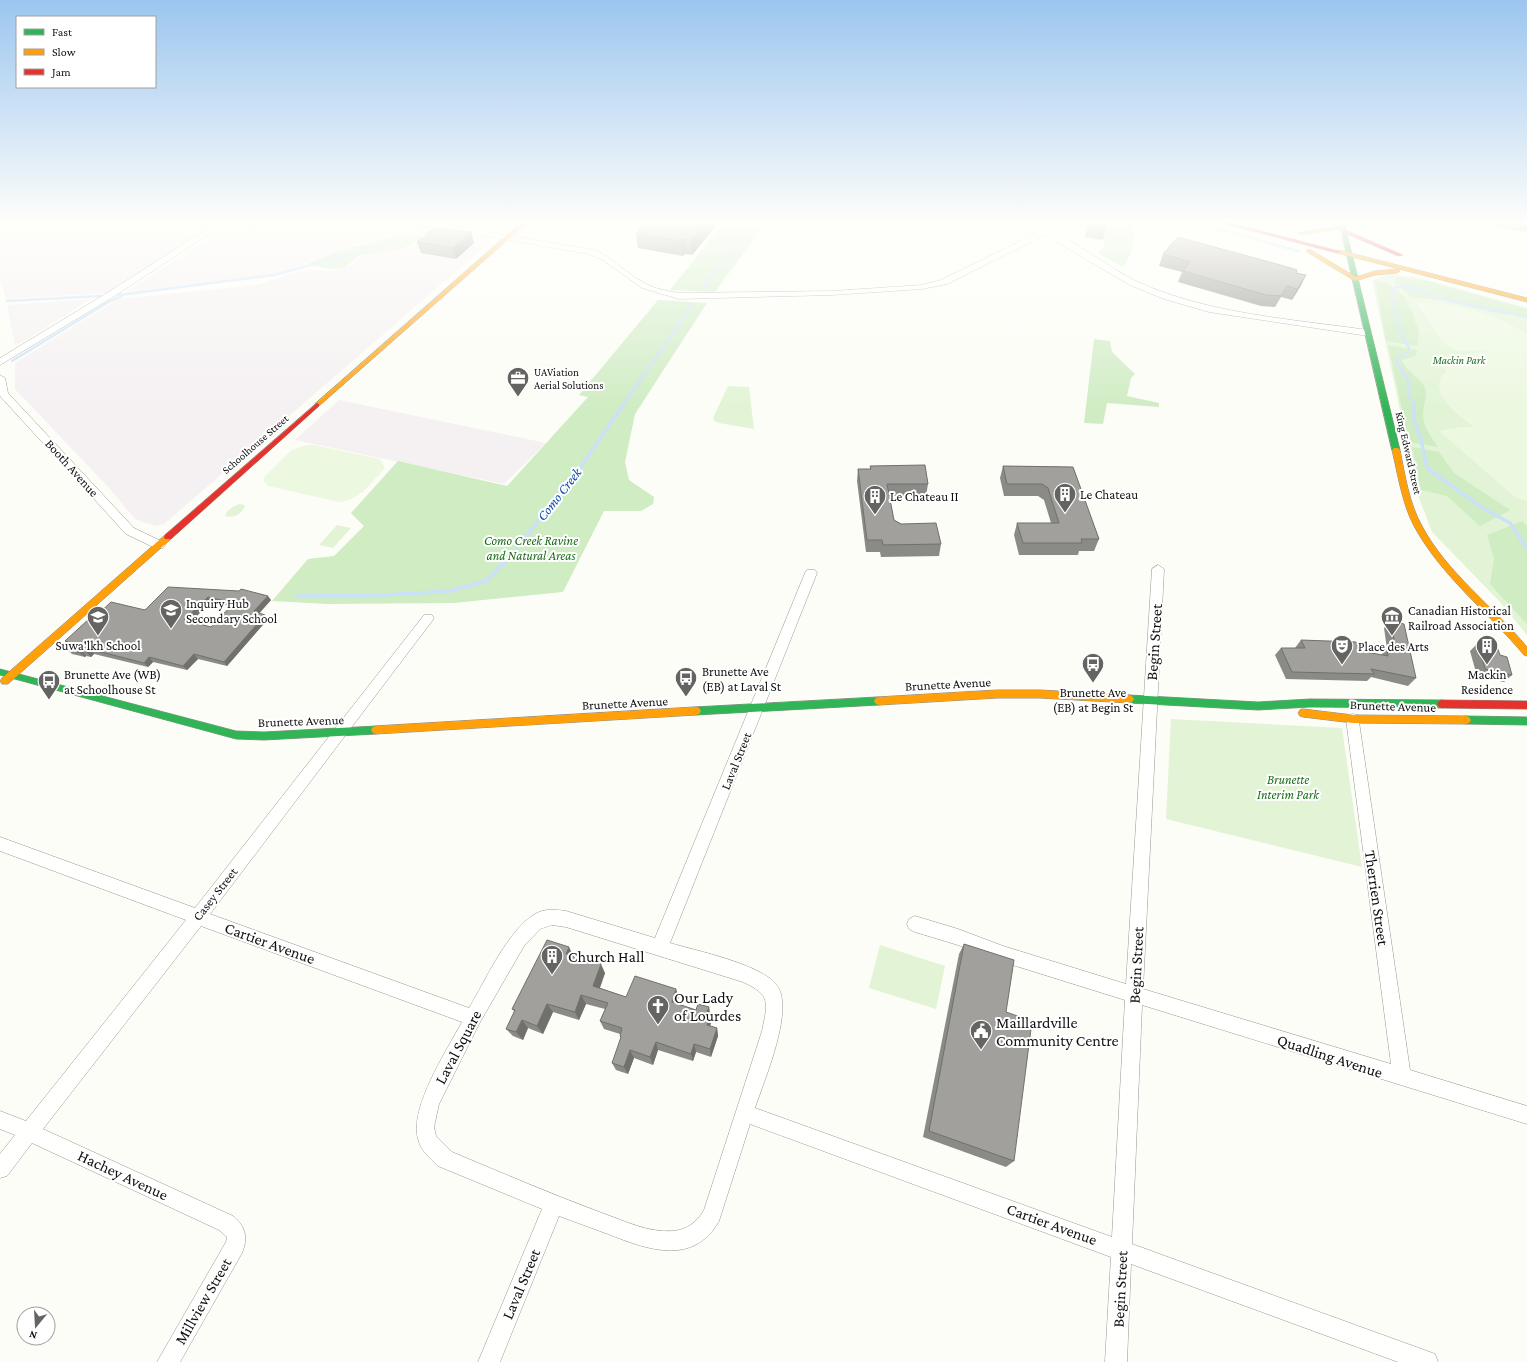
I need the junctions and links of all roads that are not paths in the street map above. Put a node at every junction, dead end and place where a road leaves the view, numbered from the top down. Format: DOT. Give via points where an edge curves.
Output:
graph roads {
  1 [pos="126,285"];
  2 [pos="453,285"];
  3 [pos="642,285"];
  4 [pos="933,285"];
  5 [pos="1136,285"];
  6 [pos="1356,285"];
  7 [pos="1466,285"];
  8 [pos="1501,285"];
  9 [pos="1527,291"];
  10 [pos="1527,300"];
  11 [pos="1368,333"];
  12 [pos="0,362"];
  13 [pos="0,378"];
  14 [pos="159,545"];
  15 [pos="1158,569"];
  16 [pos="811,573"];
  17 [pos="428,618"];
  18 [pos="1527,654"];
  19 [pos="0,672"];
  20 [pos="11,675"];
  21 [pos="0,685"];
  22 [pos="1150,700"];
  23 [pos="1258,706"];
  24 [pos="1527,706"];
  25 [pos="758,708"];
  26 [pos="1353,719"];
  27 [pos="1527,721"];
  28 [pos="341,732"];
  29 [pos="0,844"];
  30 [pos="198,917"];
  31 [pos="915,924"];
  32 [pos="659,949"];
  33 [pos="1134,994"];
  34 [pos="474,1018"];
  35 [pos="1402,1078"];
  36 [pos="744,1113"];
  37 [pos="1527,1115"];
  38 [pos="0,1120"];
  39 [pos="29,1131"];
  40 [pos="0,1169"];
  41 [pos="554,1205"];
  42 [pos="237,1240"];
  43 [pos="1122,1250"];
  44 [pos="168,1362"];
  45 [pos="488,1362"];
  46 [pos="1116,1362"];
  47 [pos="1427,1362"];
  1 -- 12 [label="street"];
  2 -- 14 [label="main road, Schoolhouse Street"];
  3 -- 4 [label="street" via="656,291 679,296 839,293"];
  5 -- 11 [label="street" via="1209,309"];
  6 -- 11 [label="main road, King Edward Street"];
  7 -- 10 [label="main road"];
  8 -- 9 [label="main road"];
  11 -- 18 [label="main road, King Edward Street" via="1415,520 1427,543 1504,624"];
  13 -- 14 [label="street, Booth Avenue" via="4,394 130,531"];
  14 -- 20 [label="main road, Schoolhouse Street"];
  15 -- 22 [label="street, Begin Street"];
  16 -- 25 [label="street, Laval Street"];
  17 -- 28 [label="street, Casey Street"];
  19 -- 20 [label="main road, Brunette Avenue"];
  20 -- 21 [label="main road, Schoolhouse Street"];
  20 -- 28 [label="main road, Brunette Avenue" via="236,735 277,736"];
  22 -- 23 [label="main road, Brunette Avenue"];
  22 -- 25 [label="main road, Brunette Avenue" via="997,694"];
  22 -- 33 [label="street, Begin Street"];
  23 -- 24 [label="main road, Brunette Avenue" via="1310,703"];
  23 -- 26 [label="main road, Brunette Avenue"];
  25 -- 28 [label="main road, Brunette Avenue"];
  25 -- 32 [label="street, Laval Street"];
  26 -- 27 [label="main road, Brunette Avenue"];
  26 -- 35 [label="street, Therrien Street"];
  28 -- 30 [label="street, Casey Street"];
  29 -- 30 [label="street, Cartier Avenue"];
  30 -- 34 [label="street, Cartier Avenue"];
  30 -- 39 [label="street, Casey Street"];
  31 -- 33 [label="street, Quadling Avenue"];
  32 -- 34 [label="street, Laval Square" via="566,919 542,919 518,940"];
  32 -- 36 [label="street, Laval Square" via="762,981 774,994 776,1006 771,1031"];
  33 -- 35 [label="street, Quadling Avenue"];
  33 -- 43 [label="street, Begin Street"];
  34 -- 41 [label="street, Laval Square" via="430,1103 425,1127 427,1139 445,1159"];
  35 -- 37 [label="street, Quadling Avenue"];
  36 -- 41 [label="street, Laval Square" via="708,1224 688,1238 664,1241 644,1238"];
  36 -- 43 [label="street, Cartier Avenue"];
  38 -- 39 [label="street, Hachey Avenue"];
  39 -- 40 [label="street, Casey Street"];
  39 -- 42 [label="street, Hachey Avenue" via="226,1223 234,1229"];
  41 -- 45 [label="street, Laval Street"];
  42 -- 44 [label="street, Millview Street" via="236,1246"];
  43 -- 46 [label="street, Begin Street"];
  43 -- 47 [label="street, Cartier Avenue"];
}
